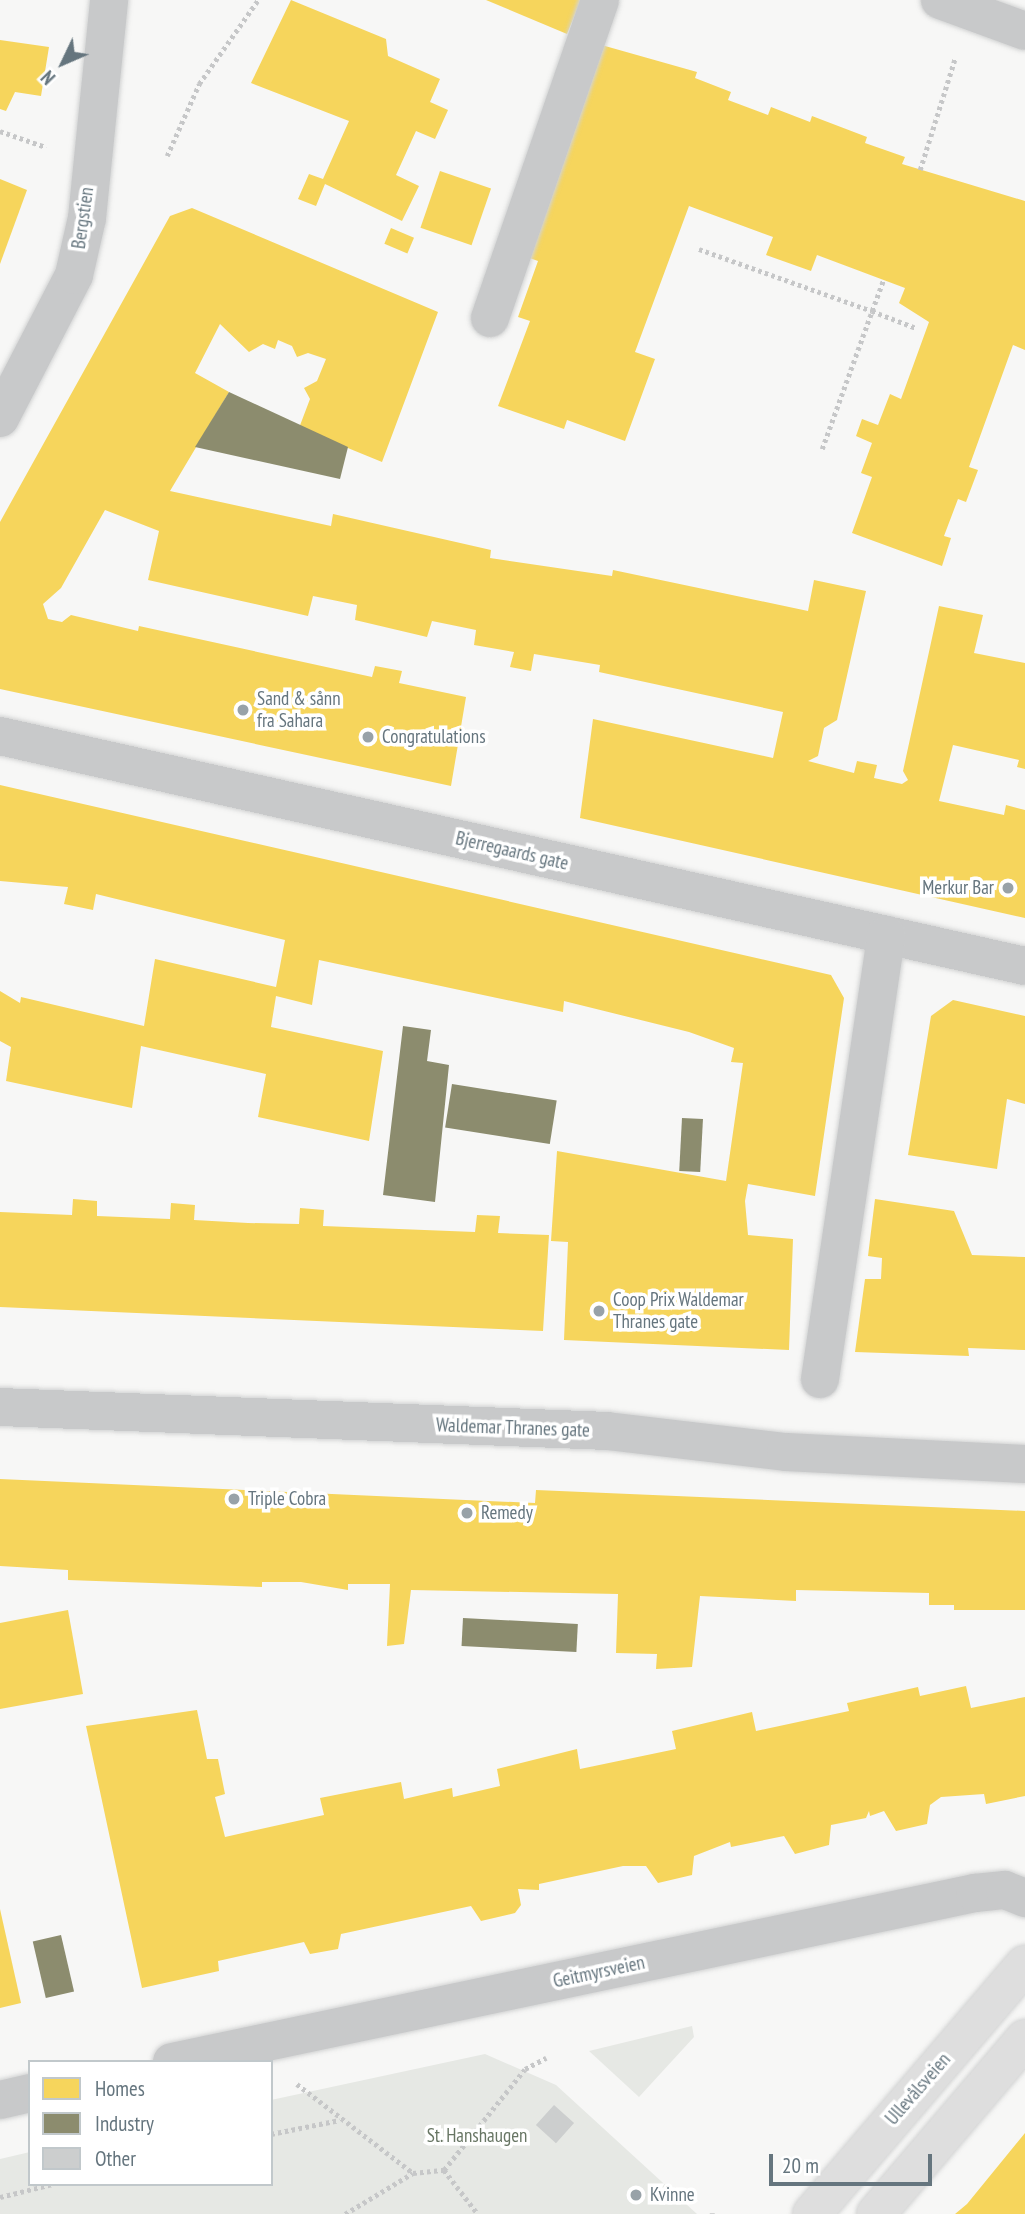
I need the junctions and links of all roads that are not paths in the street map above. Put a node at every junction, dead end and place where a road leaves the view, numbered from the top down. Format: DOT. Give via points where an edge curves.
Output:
graph roads {
  1 [pos="109,0"];
  2 [pos="600,0"];
  3 [pos="940,0"];
  4 [pos="1025,31"];
  5 [pos="490,318"];
  6 [pos="15,360"];
  7 [pos="0,418"];
  8 [pos="0,736"];
  9 [pos="886,935"];
  10 [pos="1025,966"];
  11 [pos="820,1379"];
  12 [pos="0,1407"];
  13 [pos="1025,1464"];
  14 [pos="1025,1898"];
  15 [pos="1025,1965"];
  16 [pos="1025,2039"];
  17 [pos="182,2060"];
  18 [pos="28,2093"];
  19 [pos="0,2100"];
  20 [pos="812,2214"];
  21 [pos="876,2214"];
  1 -- 6 [label="street, Bergstien" via="87,218 74,275"];
  2 -- 5 [label="street"];
  3 -- 4 [label="street"];
  6 -- 7 [label="street, Bergstien"];
  8 -- 9 [label="street, Bjerregaards gate"];
  9 -- 10 [label="street, Bjerregaards gate"];
  9 -- 11 [label="street"];
  12 -- 13 [label="street, Waldemar Thranes gate" via="607,1431 786,1452"];
  14 -- 17 [label="street, Geitmyrsveien" via="1005,1890 975,1893"];
  15 -- 20 [label="main road, Ullevålsveien"];
  16 -- 21 [label="main road"];
  18 -- 19 [label="street"];
}
